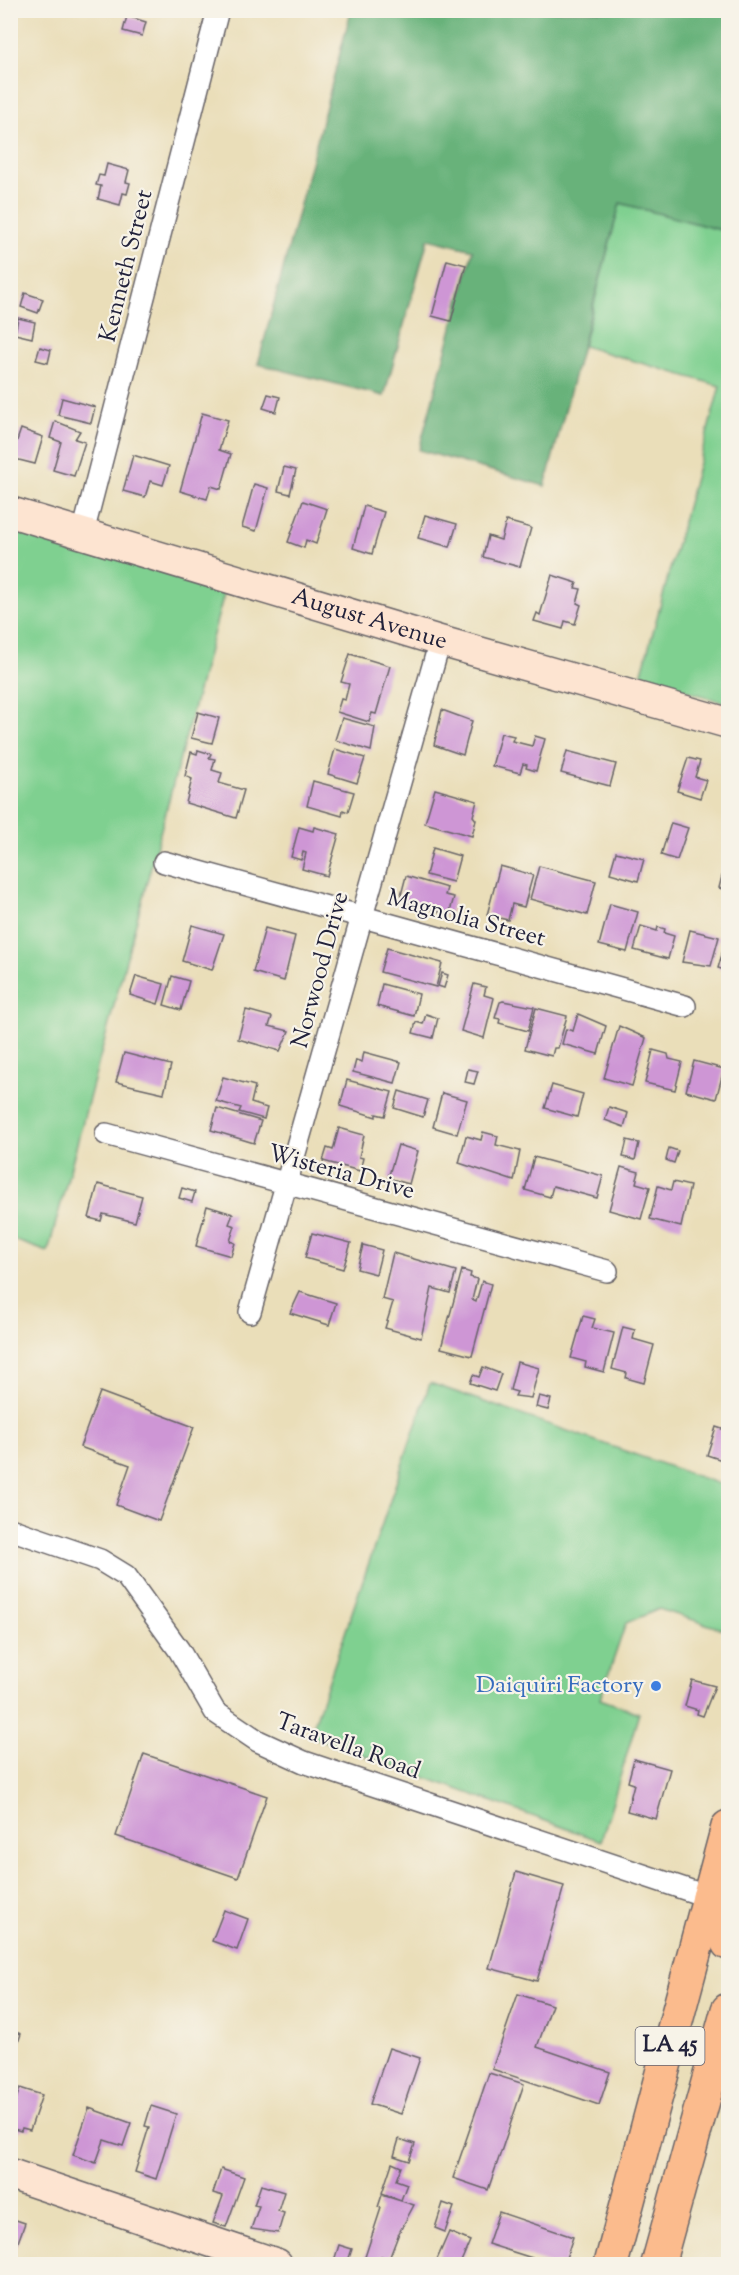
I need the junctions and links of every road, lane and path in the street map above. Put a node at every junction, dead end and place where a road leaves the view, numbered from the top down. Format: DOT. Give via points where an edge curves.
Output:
graph roads {
  1 [pos="218,10"];
  2 [pos="10,512"];
  3 [pos="83,533"];
  4 [pos="440,641"];
  5 [pos="729,723"];
  6 [pos="164,862"];
  7 [pos="362,917"];
  8 [pos="684,1006"];
  9 [pos="106,1134"];
  10 [pos="288,1185"];
  11 [pos="607,1271"];
  12 [pos="250,1312"];
  13 [pos="10,1529"];
  14 [pos="726,1848"];
  15 [pos="709,1897"];
  16 [pos="729,1943"];
  17 [pos="729,2010"];
  18 [pos="723,2048"];
  19 [pos="10,2175"];
  20 [pos="277,2265"];
  21 [pos="610,2265"];
  22 [pos="658,2265"];
  1 -- 3 [label="street, Kenneth Street"];
  2 -- 3 [label="street, August Avenue"];
  3 -- 4 [label="street, August Avenue"];
  4 -- 5 [label="street, August Avenue"];
  4 -- 7 [label="street, Norwood Drive"];
  6 -- 7 [label="street, Magnolia Street"];
  7 -- 8 [label="street, Magnolia Street"];
  7 -- 10 [label="street, Norwood Drive"];
  9 -- 10 [label="street, Wisteria Drive"];
  10 -- 11 [label="street, Wisteria Drive"];
  10 -- 12 [label="street, Norwood Drive"];
  13 -- 15 [label="street, Taravella Road" via="100,1560 126,1576 179,1650 214,1712 258,1742 304,1762"];
  14 -- 15 [label="main road, LA 45"];
  15 -- 16 [label="main road"];
  15 -- 21 [label="main road, LA 45"];
  17 -- 18 [label="main road, LA 45"];
  18 -- 22 [label="main road, LA 45"];
  19 -- 20 [label="street"];
}
